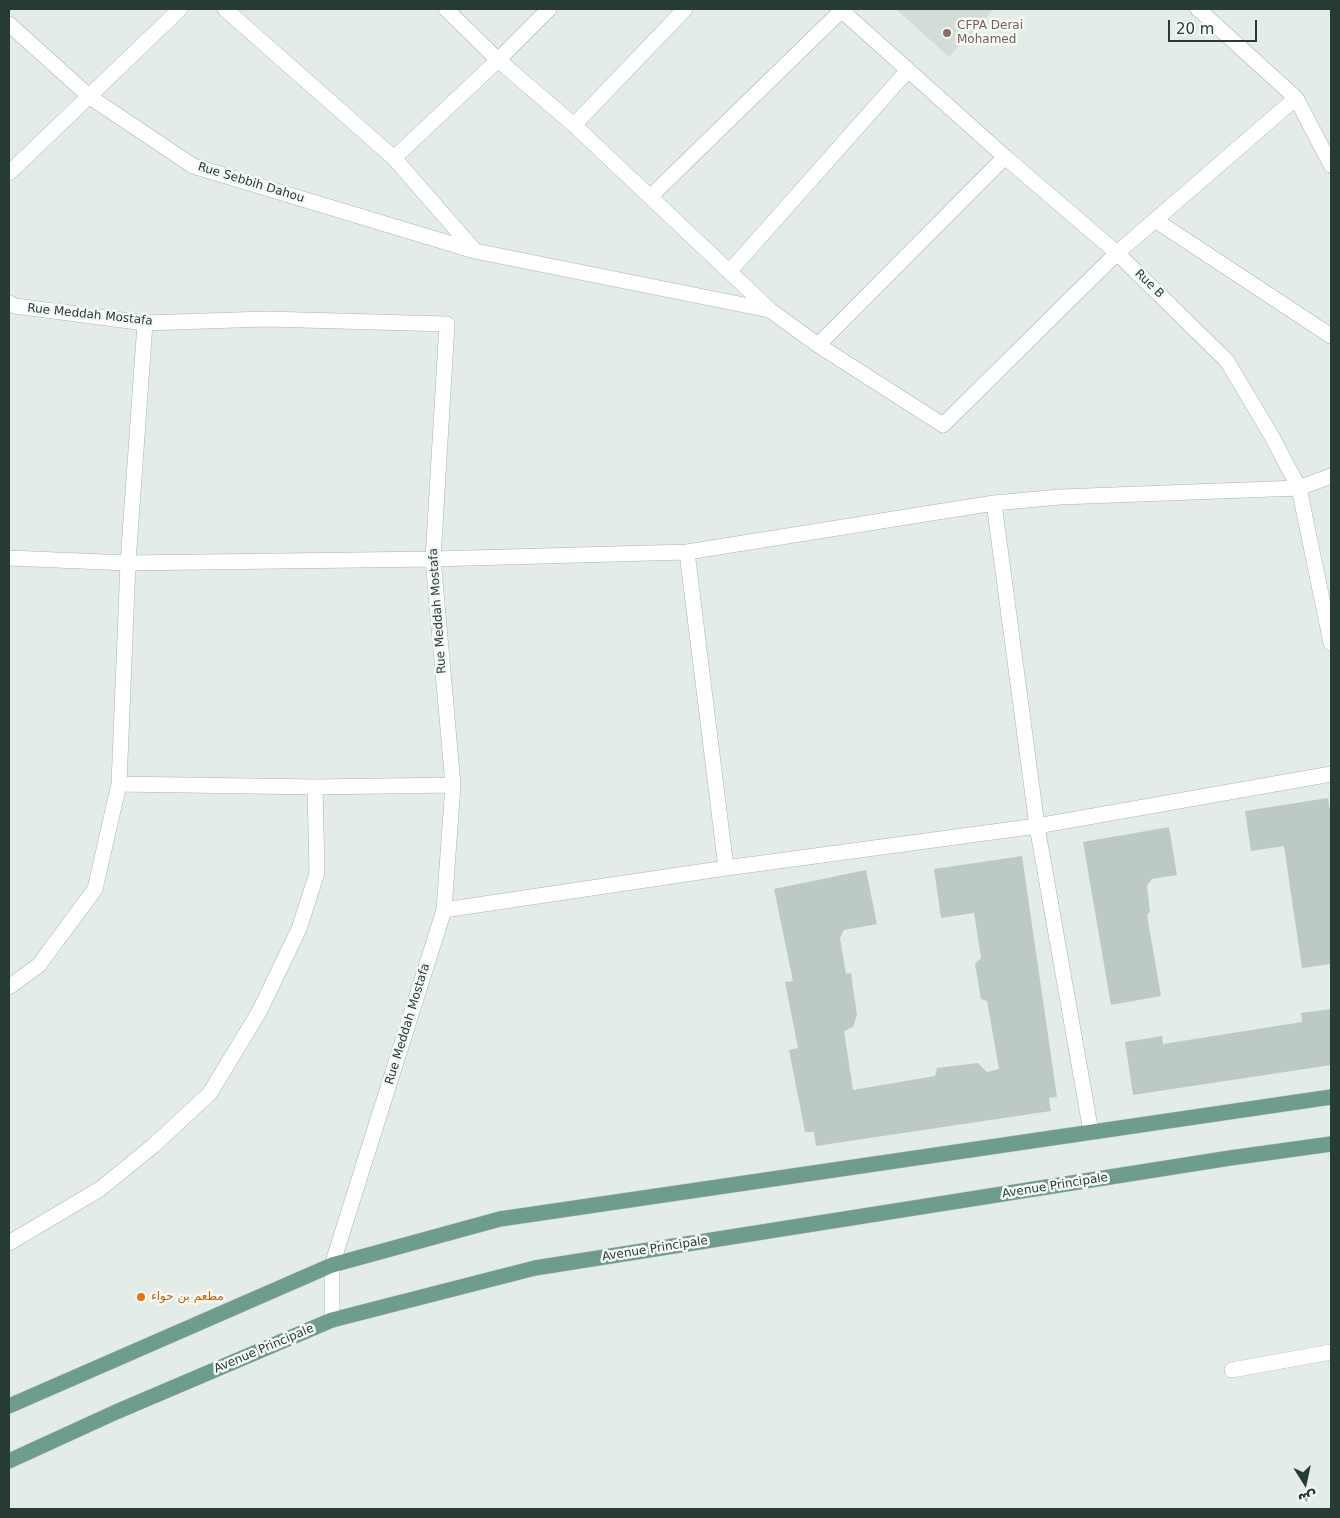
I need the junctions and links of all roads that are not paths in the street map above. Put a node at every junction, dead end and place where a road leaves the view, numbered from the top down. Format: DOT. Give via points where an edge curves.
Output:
graph roads {
  1 [pos="180,9"];
  2 [pos="225,9"];
  3 [pos="446,9"];
  4 [pos="549,9"];
  5 [pos="685,9"];
  6 [pos="841,9"];
  7 [pos="1198,9"];
  8 [pos="9,24"];
  9 [pos="498,60"];
  10 [pos="908,70"];
  11 [pos="90,97"];
  12 [pos="1296,98"];
  13 [pos="574,125"];
  14 [pos="1005,157"];
  15 [pos="394,158"];
  16 [pos="1331,165"];
  17 [pos="9,173"];
  18 [pos="650,197"];
  19 [pos="1155,220"];
  20 [pos="474,251"];
  21 [pos="1117,253"];
  22 [pos="729,272"];
  23 [pos="9,303"];
  24 [pos="770,310"];
  25 [pos="144,323"];
  26 [pos="1331,336"];
  27 [pos="818,345"];
  28 [pos="1331,476"];
  29 [pos="1299,488"];
  30 [pos="994,503"];
  31 [pos="687,552"];
  32 [pos="9,558"];
  33 [pos="432,559"];
  34 [pos="128,563"];
  35 [pos="1331,643"];
  36 [pos="1331,774"];
  37 [pos="119,784"];
  38 [pos="453,785"];
  39 [pos="315,787"];
  40 [pos="1037,826"];
  41 [pos="726,868"];
  42 [pos="444,910"];
  43 [pos="9,987"];
  44 [pos="1331,1097"];
  45 [pos="1091,1132"];
  46 [pos="1331,1144"];
  47 [pos="9,1243"];
  48 [pos="332,1266"];
  49 [pos="332,1320"];
  50 [pos="1331,1352"];
  51 [pos="1232,1370"];
  52 [pos="9,1406"];
  53 [pos="9,1461"];
  1 -- 11 [label="street"];
  2 -- 15 [label="street"];
  3 -- 9 [label="street"];
  4 -- 9 [label="street"];
  5 -- 13 [label="street"];
  6 -- 10 [label="street, Rue B"];
  6 -- 18 [label="street"];
  7 -- 12 [label="street"];
  8 -- 11 [label="street, Rue Sebbih Dahou"];
  9 -- 13 [label="street"];
  9 -- 15 [label="street"];
  10 -- 14 [label="street, Rue B"];
  10 -- 22 [label="street"];
  11 -- 17 [label="street"];
  11 -- 20 [label="street, Rue Sebbih Dahou" via="193,166"];
  12 -- 16 [label="street"];
  12 -- 19 [label="street"];
  13 -- 18 [label="street"];
  14 -- 21 [label="street, Rue B"];
  14 -- 27 [label="street"];
  15 -- 20 [label="street"];
  18 -- 22 [label="street"];
  19 -- 21 [label="street"];
  19 -- 26 [label="street"];
  20 -- 24 [label="street, Rue Sebbih Dahou"];
  21 -- 27 [label="street" via="943,425"];
  21 -- 29 [label="street, Rue B" via="1227,361"];
  22 -- 24 [label="street"];
  23 -- 25 [label="street, Rue Meddah Mostafa"];
  24 -- 27 [label="street"];
  25 -- 33 [label="street, Rue Meddah Mostafa" via="266,319 447,324"];
  25 -- 34 [label="street"];
  28 -- 29 [label="street"];
  29 -- 30 [label="street" via="1060,497"];
  29 -- 35 [label="street, Rue B"];
  30 -- 31 [label="street"];
  30 -- 40 [label="street"];
  31 -- 33 [label="street"];
  31 -- 41 [label="street"];
  32 -- 34 [label="street"];
  33 -- 34 [label="street"];
  33 -- 38 [label="street, Rue Meddah Mostafa"];
  34 -- 37 [label="street"];
  36 -- 40 [label="street"];
  37 -- 39 [label="street"];
  37 -- 43 [label="street" via="95,889 39,965"];
  38 -- 39 [label="street"];
  38 -- 42 [label="street, Rue Meddah Mostafa"];
  39 -- 47 [label="street" via="317,873 299,929 259,1012 210,1093 100,1189"];
  40 -- 41 [label="street"];
  40 -- 45 [label="street"];
  41 -- 42 [label="street"];
  42 -- 48 [label="street, Rue Meddah Mostafa"];
  44 -- 45 [label="main road"];
  45 -- 48 [label="main road" via="500,1219"];
  46 -- 49 [label="main road, Avenue Principale" via="535,1268"];
  48 -- 49 [label="street, Rue Meddah Mostafa"];
  48 -- 52 [label="main road"];
  49 -- 53 [label="main road, Avenue Principale"];
  50 -- 51 [label="street"];
}
